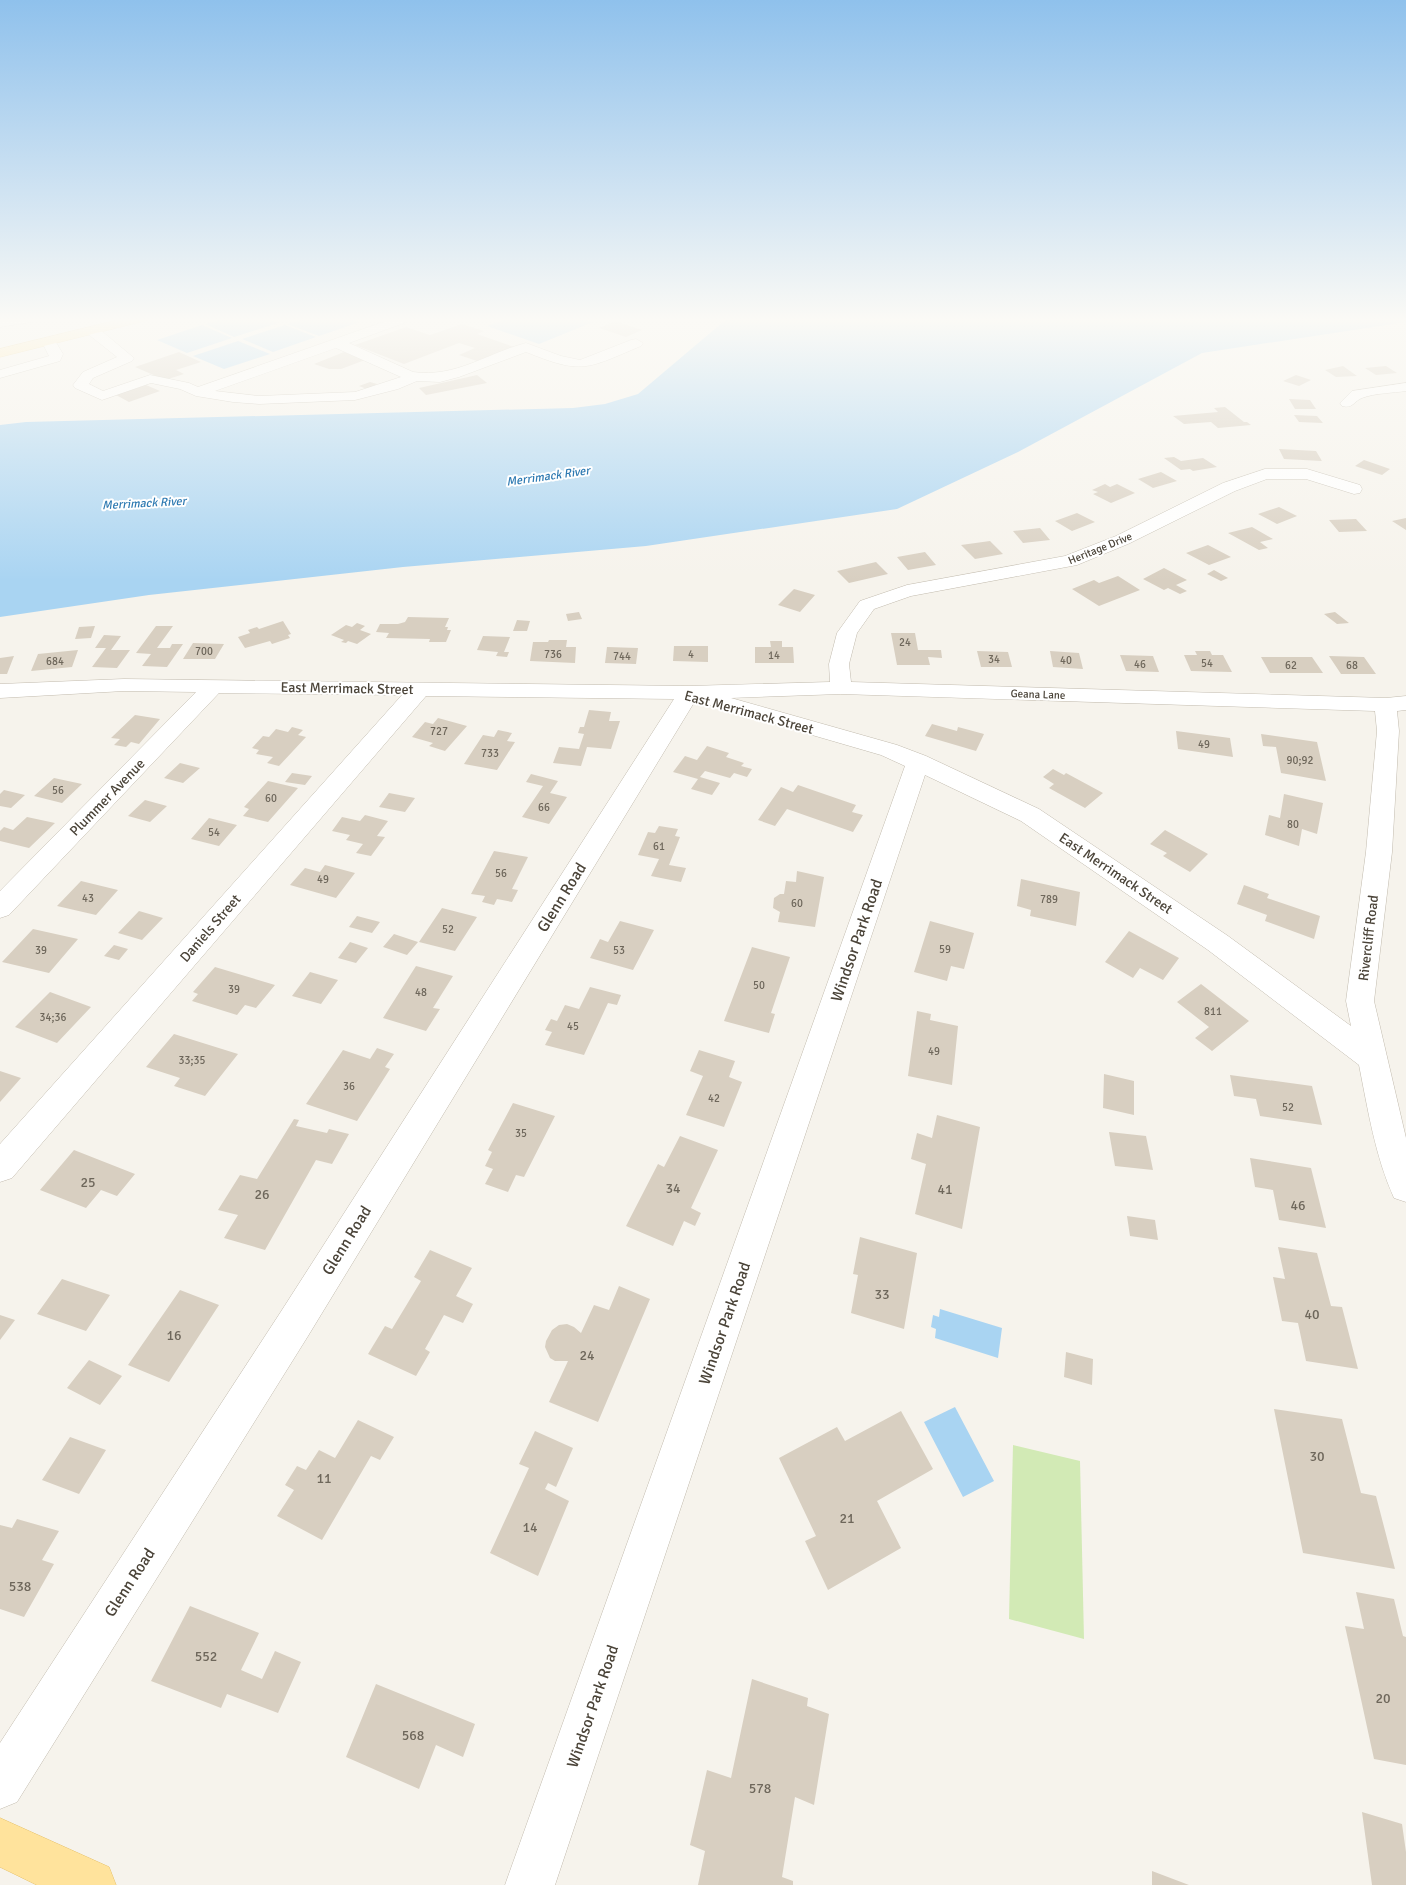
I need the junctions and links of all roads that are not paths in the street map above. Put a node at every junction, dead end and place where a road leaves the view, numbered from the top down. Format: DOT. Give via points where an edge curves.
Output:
graph roads {
  1 [pos="1354,489"];
  2 [pos="214,686"];
  3 [pos="841,688"];
  4 [pos="420,689"];
  5 [pos="0,692"];
  6 [pos="689,693"];
  7 [pos="1396,704"];
  8 [pos="918,761"];
  9 [pos="0,908"];
  10 [pos="1373,1059"];
  11 [pos="0,1167"];
  12 [pos="1406,1187"];
  13 [pos="0,1785"];
  14 [pos="0,1842"];
  15 [pos="90,1885"];
  16 [pos="530,1885"];
  1 -- 3 [label="street, Heritage Drive" via="1307,474 1265,474 1229,487 1122,540 1070,561 990,578 907,590 867,605 847,633 839,664"];
  2 -- 4 [label="street, East Merrimack Street"];
  2 -- 5 [label="street, East Merrimack Street" via="124,685"];
  2 -- 9 [label="street, Plummer Avenue"];
  3 -- 6 [label="street, Geana Lane"];
  3 -- 7 [label="street, Geana Lane"];
  4 -- 6 [label="street, East Merrimack Street"];
  4 -- 11 [label="street, Daniels Street"];
  6 -- 8 [label="street, East Merrimack Street"];
  6 -- 13 [label="street, Glenn Road" via="294,1324"];
  7 -- 10 [label="street, Rivercliff Road" via="1388,731 1379,852 1360,1000"];
  8 -- 10 [label="street, East Merrimack Street" via="1030,815 1218,943"];
  8 -- 16 [label="street, Windsor Park Road"];
  10 -- 12 [label="street, Rivercliff Road" via="1390,1135"];
  14 -- 15 [label="main road"];
}
